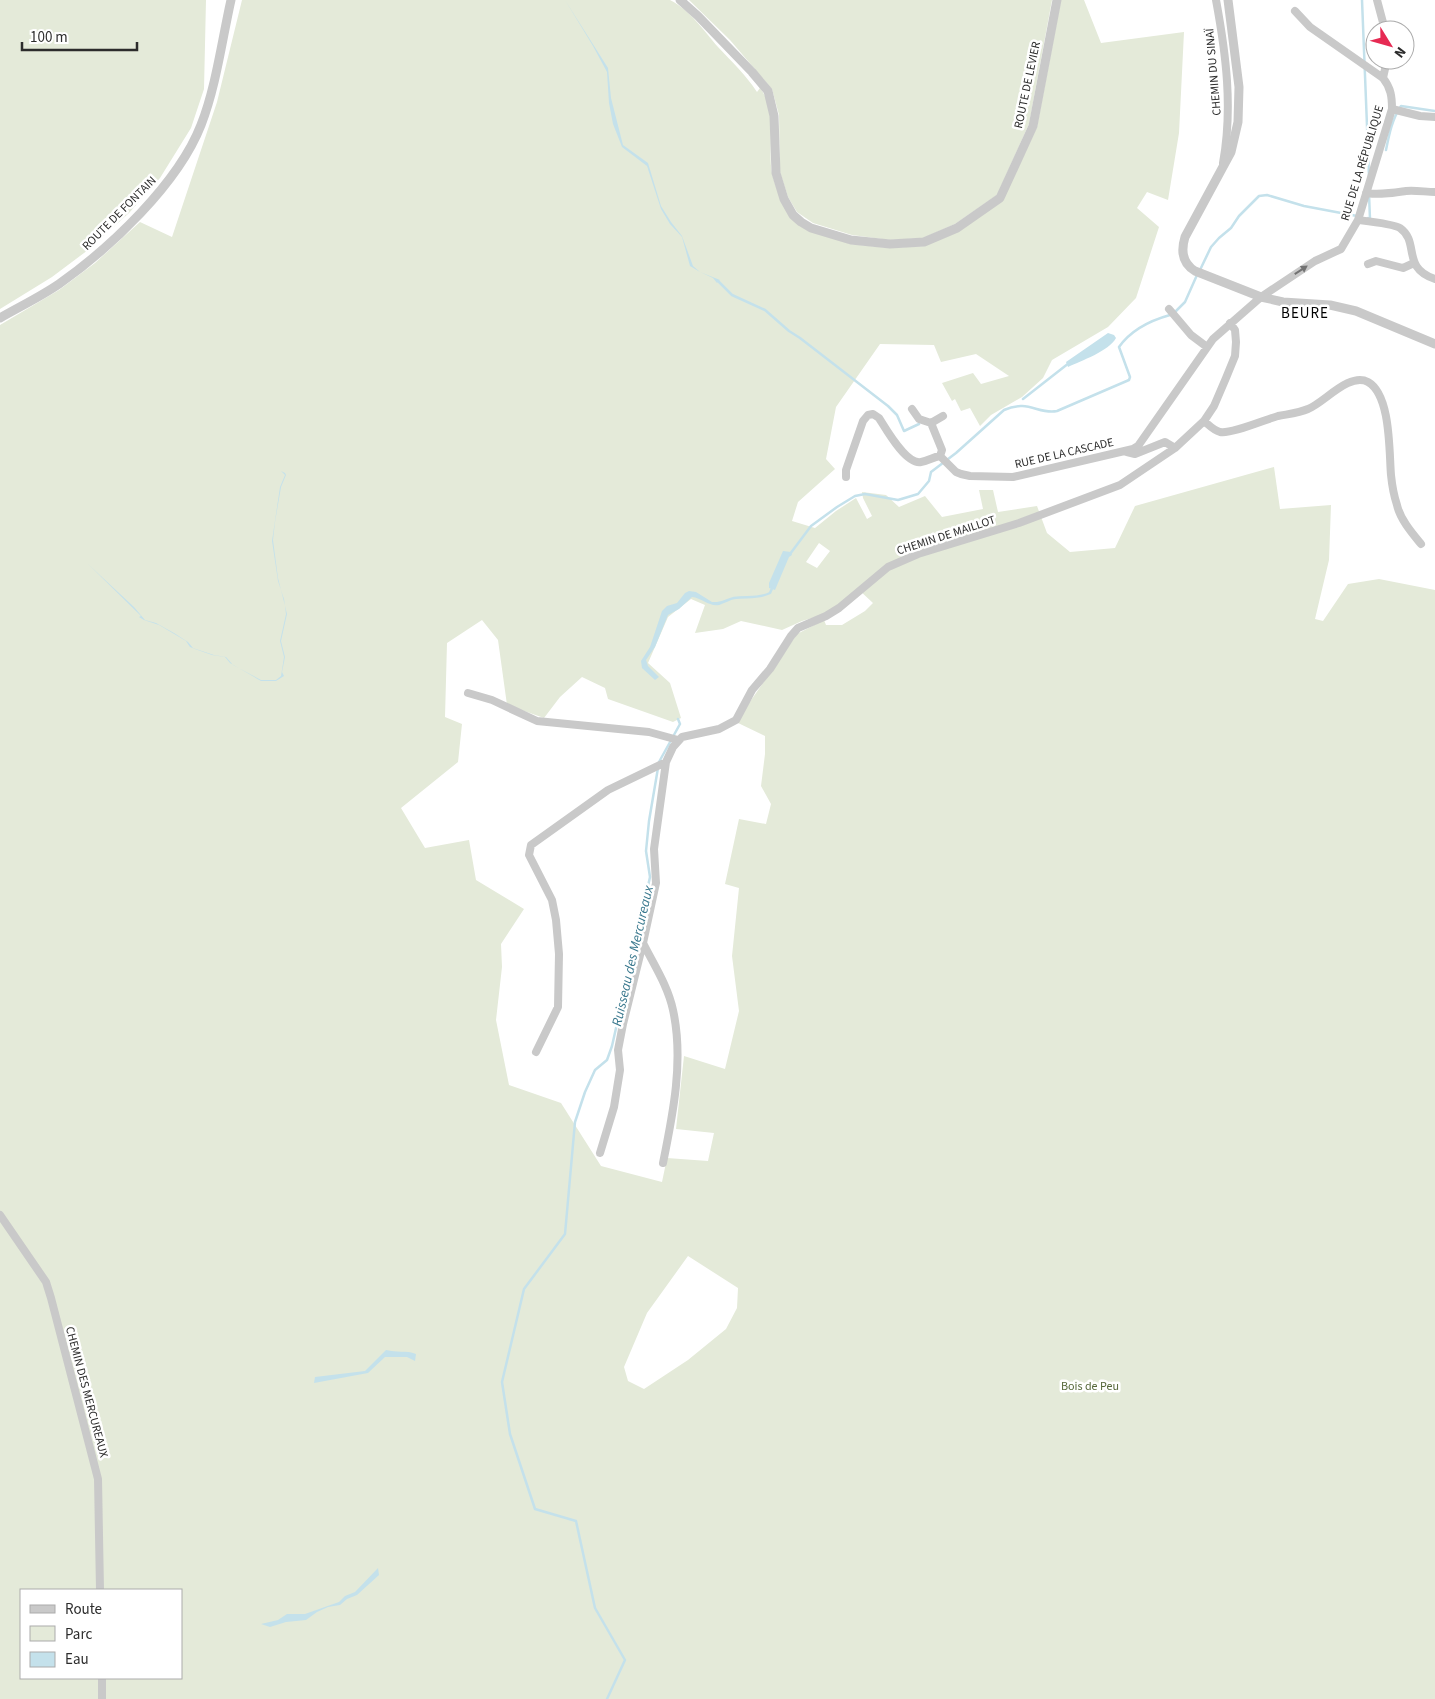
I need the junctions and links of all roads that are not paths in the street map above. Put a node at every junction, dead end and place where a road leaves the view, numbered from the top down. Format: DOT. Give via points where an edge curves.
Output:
graph roads {
  1 [pos="232,0"];
  2 [pos="680,0"];
  3 [pos="1057,0"];
  4 [pos="1216,0"];
  5 [pos="1228,0"];
  6 [pos="1377,0"];
  7 [pos="1295,11"];
  8 [pos="1382,20"];
  9 [pos="1385,70"];
  10 [pos="1383,78"];
  11 [pos="1392,109"];
  12 [pos="1435,117"];
  13 [pos="1221,172"];
  14 [pos="1435,192"];
  15 [pos="1369,193"];
  16 [pos="1359,217"];
  17 [pos="1414,263"];
  18 [pos="1368,264"];
  19 [pos="1435,279"];
  20 [pos="1261,297"];
  21 [pos="1172,312"];
  22 [pos="0,318"];
  23 [pos="1230,323"];
  24 [pos="1435,344"];
  25 [pos="1208,347"];
  26 [pos="912,408"];
  27 [pos="943,416"];
  28 [pos="1204,421"];
  29 [pos="931,423"];
  30 [pos="1175,448"];
  31 [pos="1125,451"];
  32 [pos="943,459"];
  33 [pos="846,477"];
  34 [pos="1421,544"];
  35 [pos="468,693"];
  36 [pos="674,739"];
  37 [pos="661,764"];
  38 [pos="643,943"];
  39 [pos="536,1052"];
  40 [pos="600,1152"];
  41 [pos="663,1163"];
  42 [pos="0,1215"];
  43 [pos="100,1589"];
  44 [pos="102,1679"];
  45 [pos="102,1699"];
  1 -- 22 [label="street, ROUTE DE FONTAIN" via="207,107 189,150 174,173 122,232 90,260 58,285"];
  2 -- 3 [label="street, ROUTE DE LEVIER" via="768,91 774,116 776,173 793,215 811,228 851,240 890,244 924,242 957,228 1000,198 1033,126"];
  4 -- 13 [label="street, CHEMIN DU SINAÏ" via="1229,110"];
  5 -- 13 [label="street" via="1239,88 1238,122 1232,152"];
  6 -- 8 [label="street"];
  7 -- 10 [label="street" via="1310,27"];
  9 -- 10 [label="street"];
  10 -- 11 [label="street, RUE DE LA RÉPUBLIQUE" via="1389,85"];
  11 -- 12 [label="street"];
  11 -- 15 [label="street, RUE DE LA RÉPUBLIQUE"];
  13 -- 20 [label="street" via="1185,237 1184,260 1195,271"];
  14 -- 15 [label="street"];
  15 -- 16 [label="street, RUE DE LA RÉPUBLIQUE"];
  16 -- 17 [label="street" via="1399,227 1407,236"];
  20 -- 16 [label="street, RUE DE LA RÉPUBLIQUE, one-way" via="1315,261 1339,251"];
  17 -- 18 [label="street" via="1403,268 1376,261"];
  17 -- 19 [label="street" via="1419,272"];
  20 -- 23 [label="street, RUE DE LA CASCADE"];
  20 -- 24 [label="street" via="1356,311"];
  21 -- 25 [label="street" via="1190,335"];
  23 -- 25 [label="street, RUE DE LA CASCADE"];
  23 -- 28 [label="street, CHEMIN DE MAILLOT" via="1235,330 1235,356 1214,406"];
  25 -- 31 [label="street, RUE DE LA CASCADE" via="1138,446"];
  26 -- 29 [label="street" via="919,419"];
  27 -- 29 [label="street"];
  28 -- 30 [label="street, CHEMIN DE MAILLOT"];
  28 -- 34 [label="street" via="1218,432 1228,432 1308,409 1345,384 1363,380 1370,383 1378,393 1388,424 1397,507"];
  29 -- 32 [label="street"];
  30 -- 31 [label="street" via="1165,442 1135,454"];
  30 -- 36 [label="street, CHEMIN DE MAILLOT" via="1120,485 1020,523 918,554 888,567 839,608 798,628 752,690 736,720 719,729"];
  31 -- 32 [label="street, RUE DE LA CASCADE" via="1013,476 970,476 956,472"];
  32 -- 33 [label="street" via="932,457 916,462 906,455 873,414 863,421"];
  35 -- 36 [label="street" via="492,700 537,721 640,731"];
  36 -- 37 [label="street"];
  37 -- 38 [label="street" via="654,849 656,883"];
  37 -- 39 [label="street" via="608,790 531,845 529,855 552,900 559,954 558,1007"];
  38 -- 40 [label="street" via="618,1050 620,1070 614,1107"];
  38 -- 41 [label="street" via="661,975 673,1009 676,1037 675,1103"];
  42 -- 43 [label="street, CHEMIN DES MERCUREAUX" via="46,1282 51,1298 98,1479"];
  44 -- 45 [label="street"];
}
